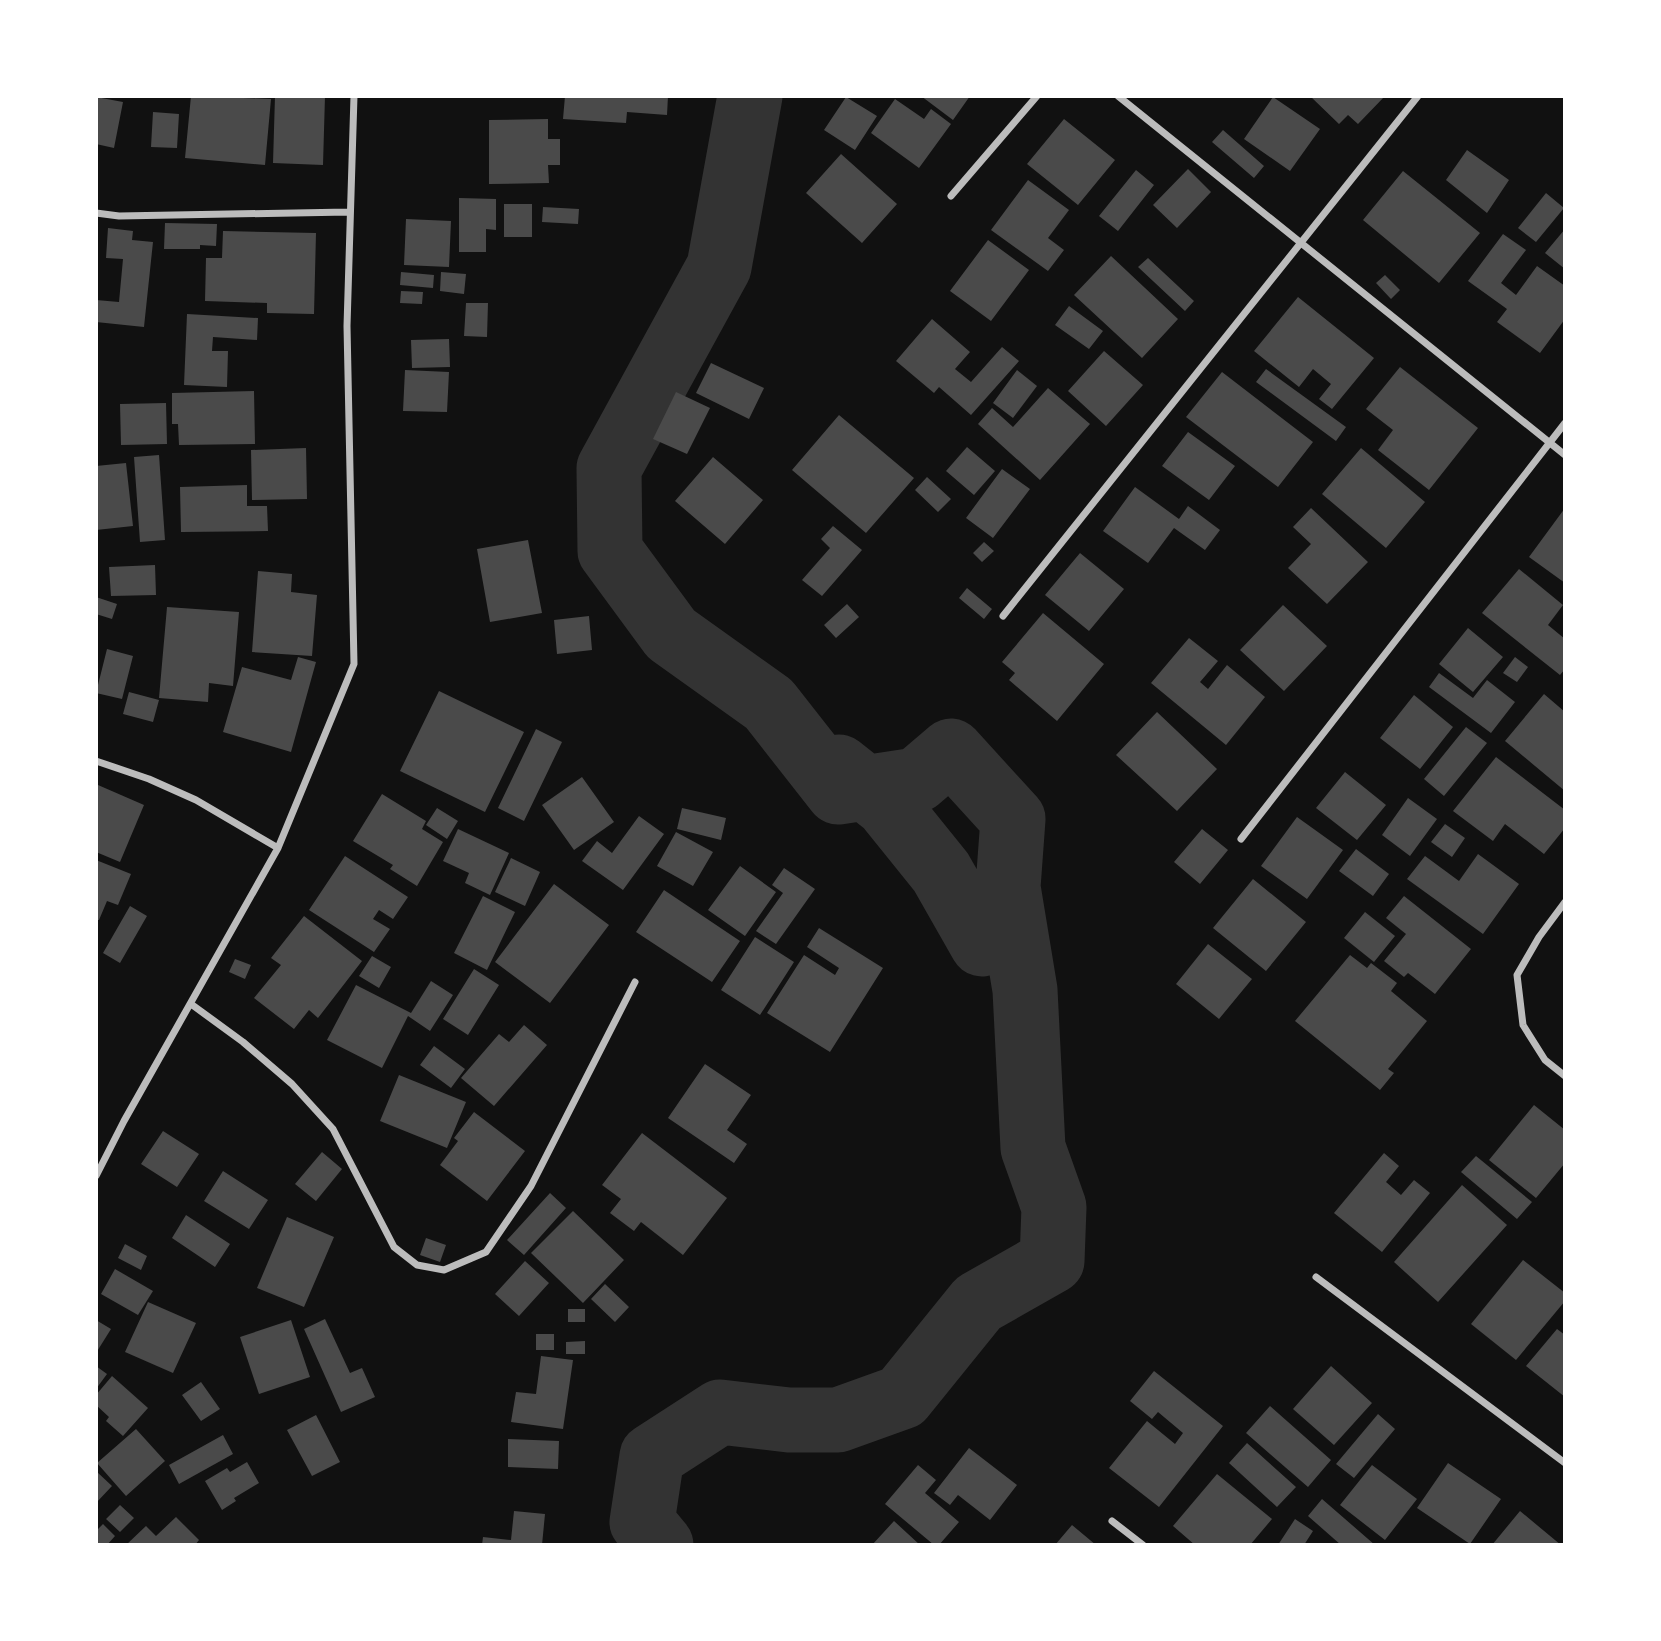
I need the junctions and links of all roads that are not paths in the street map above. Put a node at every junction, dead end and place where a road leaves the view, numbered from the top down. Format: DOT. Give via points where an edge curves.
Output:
graph roads {
  1 [pos="354,96"];
  2 [pos="1037,96"];
  3 [pos="1118,96"];
  4 [pos="1418,96"];
  5 [pos="951,196"];
  6 [pos="348,212"];
  7 [pos="96,213"];
  8 [pos="1301,243"];
  9 [pos="1565,423"];
  10 [pos="1549,443"];
  11 [pos="1565,455"];
  12 [pos="1003,616"];
  13 [pos="96,761"];
  14 [pos="1241,839"];
  15 [pos="278,848"];
  16 [pos="1565,902"];
  17 [pos="635,982"];
  18 [pos="191,1004"];
  19 [pos="1565,1076"];
  20 [pos="96,1176"];
  21 [pos="1316,1277"];
  22 [pos="1565,1463"];
  23 [pos="1112,1521"];
  24 [pos="1143,1545"];
  1 -- 6 [label="street"];
  2 -- 5 [label="street"];
  3 -- 8 [label="street"];
  4 -- 8 [label="street"];
  6 -- 7 [label="street"];
  6 -- 15 [label="street" via="354,664"];
  8 -- 10 [label="street"];
  8 -- 12 [label="street"];
  9 -- 10 [label="street"];
  10 -- 11 [label="street"];
  10 -- 14 [label="street"];
  13 -- 15 [label="street" via="196,800"];
  15 -- 18 [label="street"];
  16 -- 19 [label="street" via="1517,975 1523,1025 1545,1060"];
  17 -- 18 [label="street" via="531,1186 485,1252 444,1270 417,1265 394,1247 333,1129 292,1084"];
  18 -- 20 [label="street"];
  21 -- 22 [label="street"];
  23 -- 24 [label="street"];
}
